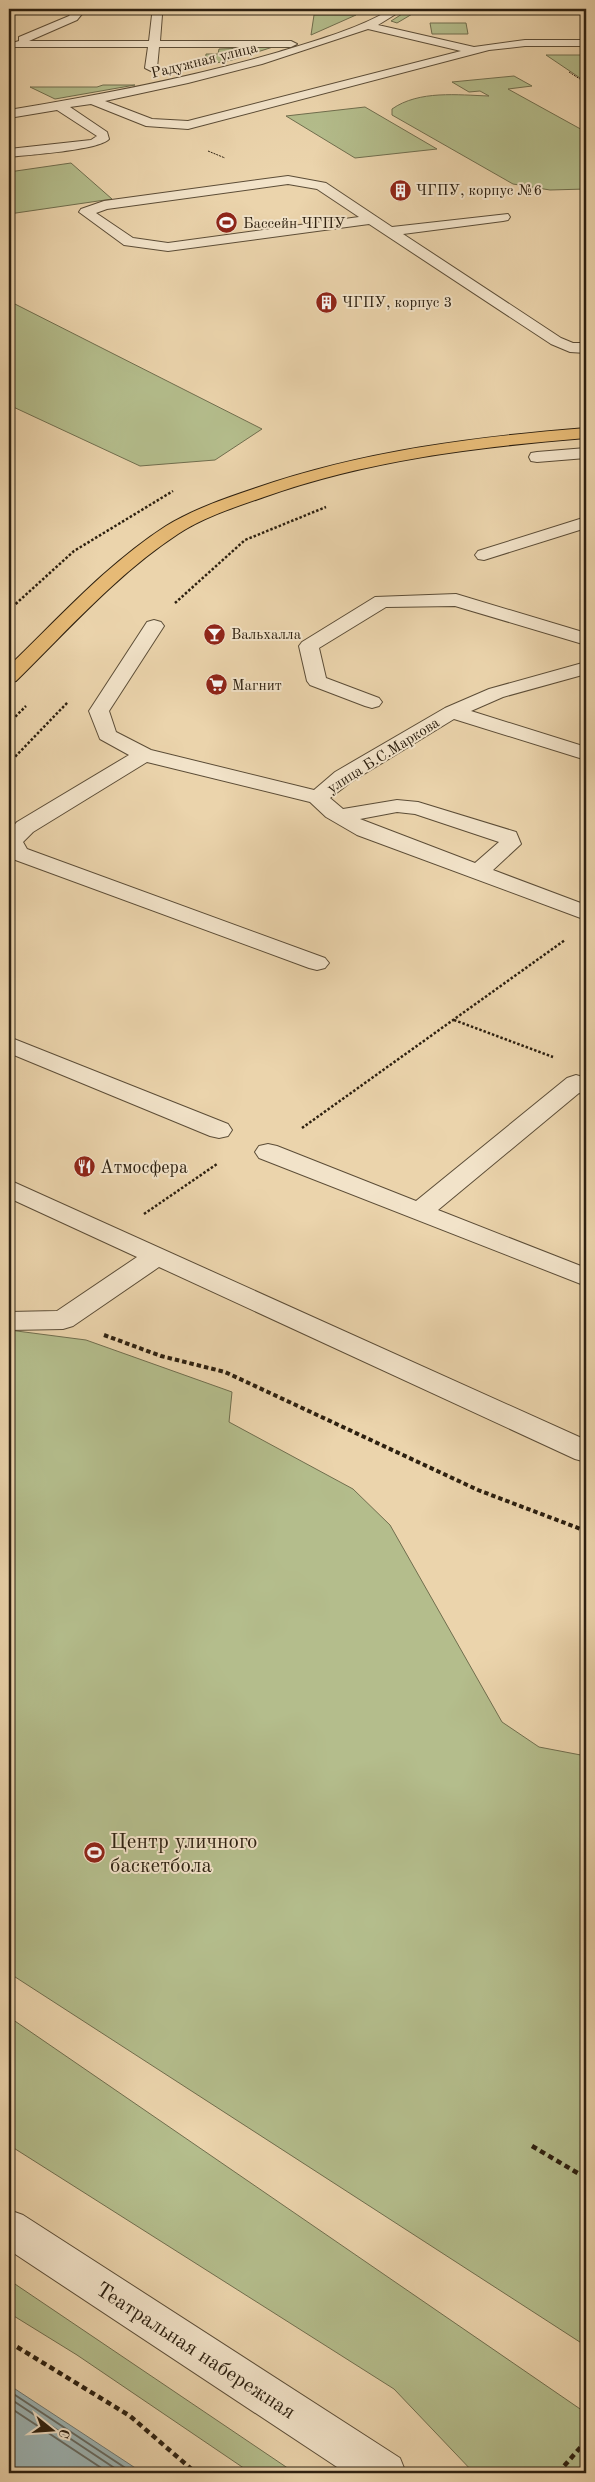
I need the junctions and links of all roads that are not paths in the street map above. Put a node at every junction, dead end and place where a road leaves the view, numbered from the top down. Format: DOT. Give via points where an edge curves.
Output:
graph roads {
  1 [pos="80,9"];
  2 [pos="398,9"];
  3 [pos="157,15"];
  4 [pos="366,25"];
  5 [pos="18,29"];
  6 [pos="45,29"];
  7 [pos="586,43"];
  8 [pos="154,44"];
  9 [pos="312,45"];
  10 [pos="12,46"];
  11 [pos="475,51"];
  12 [pos="151,68"];
  13 [pos="92,100"];
  14 [pos="23,101"];
  15 [pos="60,106"];
  16 [pos="41,109"];
  17 [pos="9,114"];
  18 [pos="9,153"];
  19 [pos="503,217"];
  20 [pos="369,220"];
  21 [pos="390,231"];
  22 [pos="586,348"];
  23 [pos="586,433"];
  24 [pos="586,453"];
  25 [pos="537,457"];
  26 [pos="586,522"];
  27 [pos="484,555"];
  28 [pos="154,626"];
  29 [pos="586,639"];
  30 [pos="586,668"];
  31 [pos="9,677"];
  32 [pos="372,702"];
  33 [pos="452,712"];
  34 [pos="144,754"];
  35 [pos="586,754"];
  36 [pos="318,797"];
  37 [pos="340,816"];
  38 [pos="477,873"];
  39 [pos="586,895"];
  40 [pos="564,905"];
  41 [pos="586,913"];
  42 [pos="317,963"];
  43 [pos="9,1044"];
  44 [pos="586,1087"];
  45 [pos="219,1130"];
  46 [pos="268,1152"];
  47 [pos="9,1188"];
  48 [pos="420,1211"];
  49 [pos="157,1256"];
  50 [pos="586,1278"];
  51 [pos="9,1322"];
  52 [pos="586,1452"];
  53 [pos="9,2228"];
  54 [pos="384,2473"];
  1 -- 6 [label="street" via="73,18"];
  2 -- 4 [label="street, Радужная улица"];
  3 -- 8 [label="street"];
  4 -- 9 [label="street, Радужная улица"];
  4 -- 11 [label="street"];
  5 -- 6 [label="street"];
  6 -- 10 [label="street"];
  7 -- 11 [label="street" via="515,44"];
  8 -- 9 [label="street"];
  8 -- 10 [label="street"];
  8 -- 12 [label="street"];
  9 -- 13 [label="street, Радужная улица" via="173,85"];
  11 -- 13 [label="street" via="188,125 150,123"];
  13 -- 15 [label="street, Радужная улица"];
  14 -- 16 [label="street"];
  15 -- 16 [label="street, Радужная улица"];
  15 -- 18 [label="street" via="103,135 103,139 94,143"];
  16 -- 17 [label="street, Радужная улица"];
  19 -- 21 [label="street"];
  20 -- 20 [label="street" via="168,247 129,242 86,212 104,205 288,180 320,186"];
  20 -- 21 [label="street"];
  21 -- 22 [label="street" via="556,341"];
  23 -- 31 [label="main road" via="404,452 276,485 217,508 172,530 128,562"];
  24 -- 25 [label="street"];
  26 -- 27 [label="street"];
  28 -- 34 [label="street" via="99,711 107,735"];
  29 -- 32 [label="street" via="456,600 382,601 308,646 317,681"];
  30 -- 33 [label="street, улица Б.С.Маркова" via="496,693"];
  33 -- 35 [label="street"];
  33 -- 36 [label="street, улица Б.С.Маркова" via="343,777"];
  34 -- 36 [label="street"];
  34 -- 42 [label="street" via="25,827 12,841 18,852"];
  36 -- 37 [label="street, улица Б.С.Маркова"];
  37 -- 38 [label="street, улица Б.С.Маркова" via="365,830"];
  37 -- 38 [label="street" via="397,806 418,808 508,837 510,844"];
  38 -- 40 [label="street, улица Б.С.Маркова"];
  39 -- 40 [label="street"];
  40 -- 41 [label="street, улица Б.С.Маркова"];
  43 -- 45 [label="street"];
  44 -- 48 [label="street" via="576,1083"];
  46 -- 48 [label="street"];
  47 -- 49 [label="street"];
  48 -- 50 [label="street"];
  49 -- 51 [label="street" via="62,1320"];
  49 -- 52 [label="street"];
  53 -- 54 [label="street, Театральная набережная"];
}
